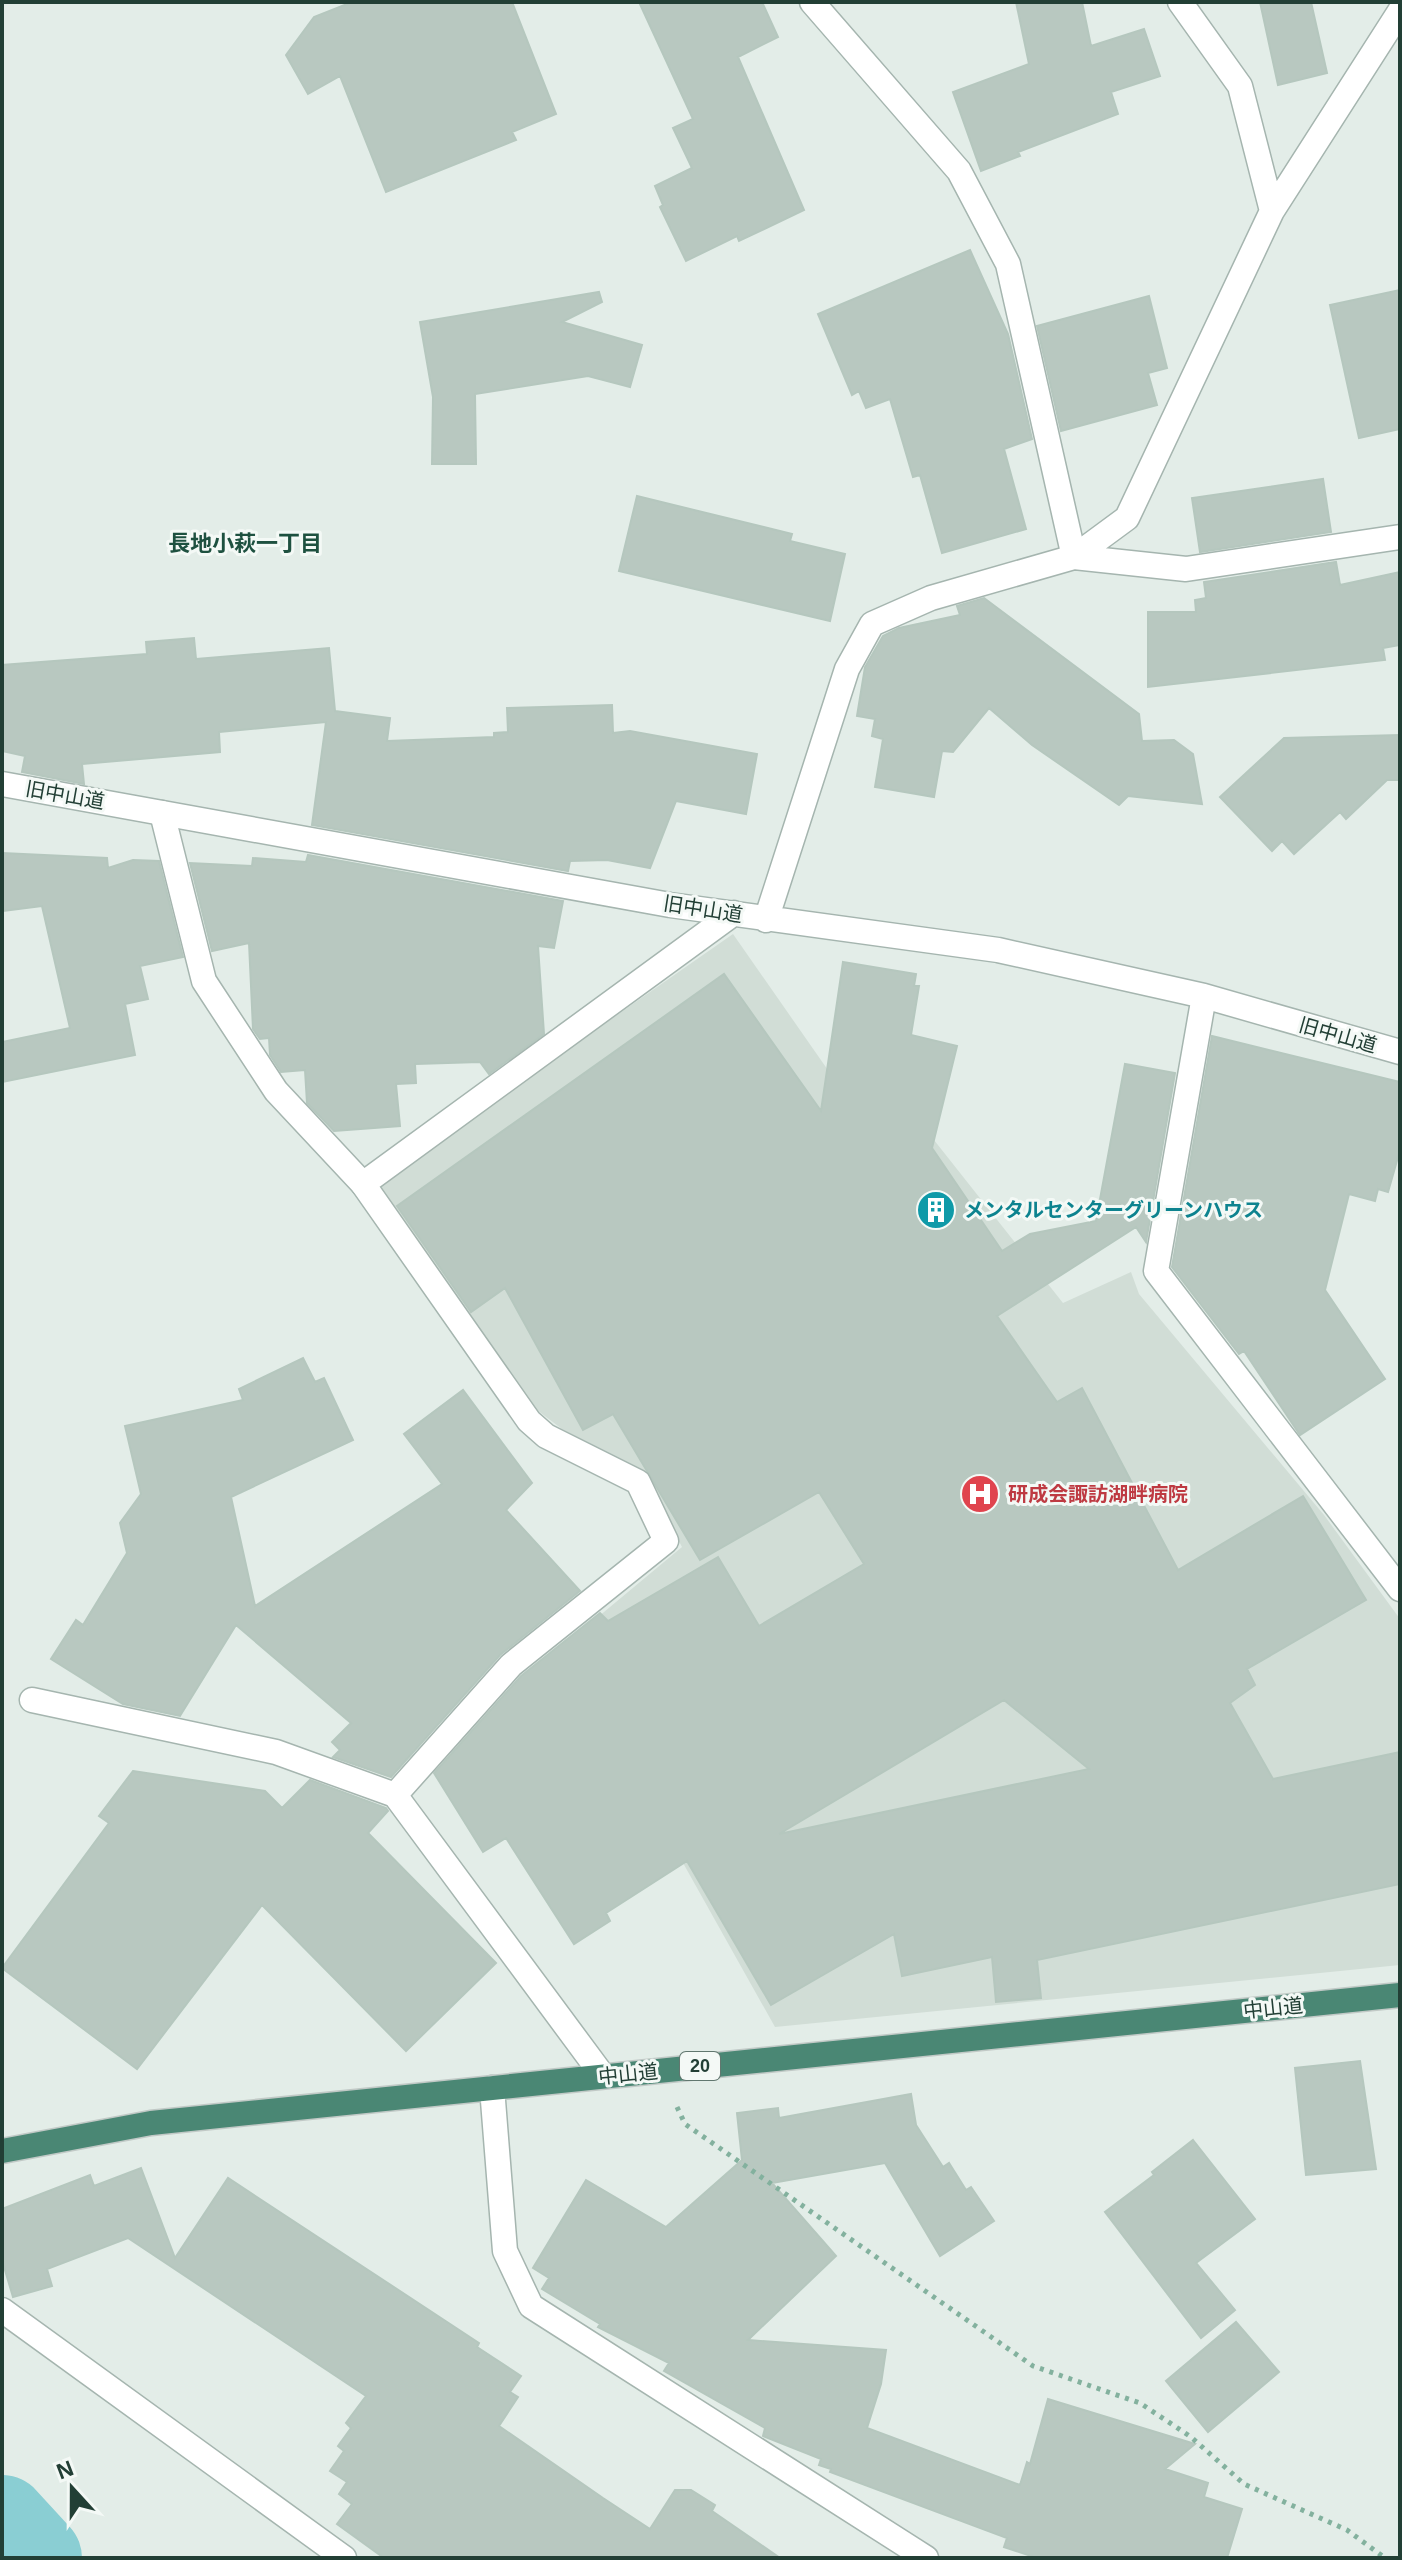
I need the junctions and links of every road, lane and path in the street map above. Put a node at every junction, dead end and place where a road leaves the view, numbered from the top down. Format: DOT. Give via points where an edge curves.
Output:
graph roads {
  1 [pos="812,2"];
  2 [pos="1180,2"];
  3 [pos="1400,11"];
  4 [pos="1272,211"];
  5 [pos="1400,537"];
  6 [pos="1074,557"];
  7 [pos="2,784"];
  8 [pos="162,813"];
  9 [pos="734,913"];
  10 [pos="766,920"];
  11 [pos="1204,996"];
  12 [pos="1400,1052"];
  13 [pos="363,1184"];
  14 [pos="1400,1589"];
  15 [pos="32,1700"];
  16 [pos="395,1795"];
  17 [pos="1400,1995"];
  18 [pos="658,2070"];
  19 [pos="603,2076"];
  20 [pos="492,2088"];
  21 [pos="2,2151"];
  22 [pos="2,2310"];
  23 [pos="344,2558"];
  24 [pos="926,2558"];
  25 [pos="1385,2558"];
  1 -- 6 [label="street" via="959,171 1008,264"];
  2 -- 4 [label="street" via="1240,86"];
  3 -- 4 [label="street"];
  4 -- 6 [label="street" via="1127,518"];
  5 -- 6 [label="street" via="1186,569"];
  6 -- 10 [label="street" via="931,598 872,624 847,669"];
  7 -- 8 [label="street, 旧中山道"];
  8 -- 9 [label="street, 旧中山道"];
  8 -- 13 [label="street" via="204,981 276,1091"];
  9 -- 10 [label="street, 旧中山道"];
  9 -- 13 [label="street"];
  10 -- 11 [label="street, 旧中山道" via="998,950"];
  11 -- 12 [label="street, 旧中山道"];
  11 -- 14 [label="street" via="1156,1271"];
  13 -- 16 [label="street" via="529,1421 546,1436 638,1482 666,1541 511,1665"];
  15 -- 16 [label="street" via="276,1752"];
  16 -- 19 [label="street"];
  17 -- 18 [label="highway, 中山道 / 20"];
  18 -- 19 [label="highway, 中山道 / 20"];
  18 -- 25 [label="path" via="685,2124 1033,2366 1140,2403 1191,2437 1244,2484 1347,2530"];
  19 -- 20 [label="highway, 中山道 / 20"];
  20 -- 21 [label="highway, 中山道 / 20" via="151,2123"];
  20 -- 24 [label="street" via="505,2251 531,2306"];
  22 -- 23 [label="street"];
}
